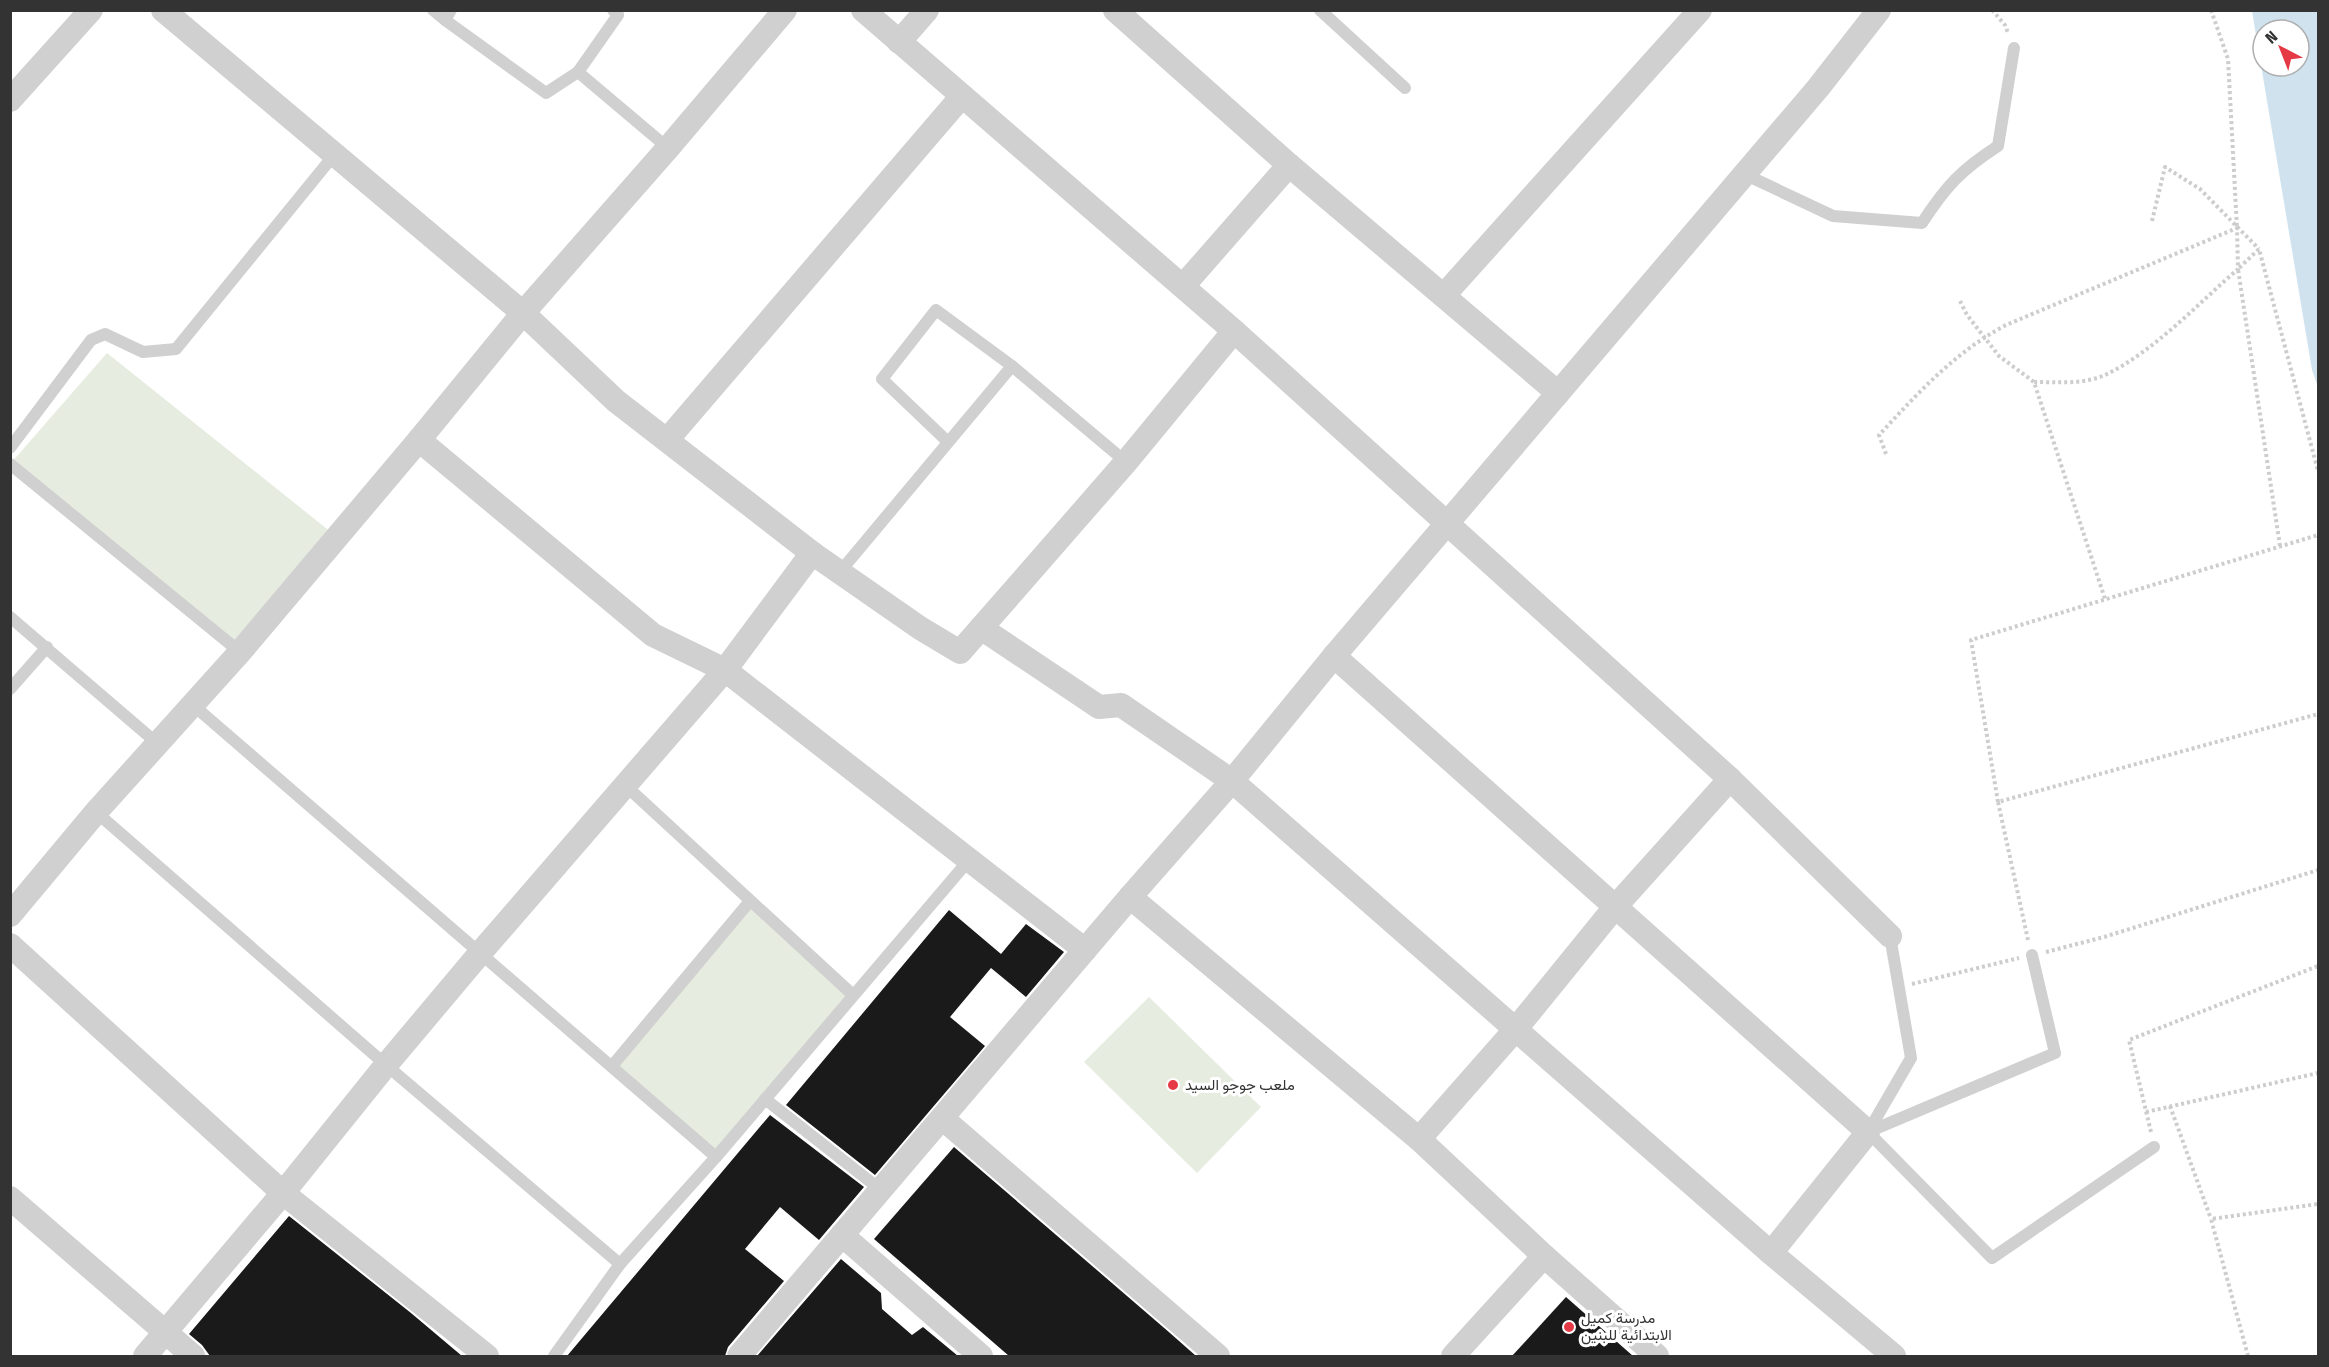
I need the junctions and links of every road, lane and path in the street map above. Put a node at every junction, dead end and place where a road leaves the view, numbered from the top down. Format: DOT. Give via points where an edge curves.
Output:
graph roads {
  1 [pos="91,10"];
  2 [pos="163,10"];
  3 [pos="433,10"];
  4 [pos="613,10"];
  5 [pos="785,10"];
  6 [pos="863,10"];
  7 [pos="927,10"];
  8 [pos="1320,10"];
  9 [pos="1700,10"];
  10 [pos="1879,10"];
  11 [pos="1992,10"];
  12 [pos="2211,10"];
  13 [pos="1115,11"];
  14 [pos="448,15"];
  15 [pos="899,42"];
  16 [pos="2014,48"];
  17 [pos="578,72"];
  18 [pos="1405,88"];
  19 [pos="962,96"];
  20 [pos="10,100"];
  21 [pos="668,148"];
  22 [pos="334,155"];
  23 [pos="1289,165"];
  24 [pos="1744,174"];
  25 [pos="2152,221"];
  26 [pos="2236,228"];
  27 [pos="2259,249"];
  28 [pos="2238,269"];
  29 [pos="1182,286"];
  30 [pos="1445,294"];
  31 [pos="1960,301"];
  32 [pos="522,313"];
  33 [pos="1234,331"];
  34 [pos="1984,337"];
  35 [pos="1012,366"];
  36 [pos="2034,382"];
  37 [pos="1558,393"];
  38 [pos="419,440"];
  39 [pos="667,440"];
  40 [pos="948,442"];
  41 [pos="10,448"];
  42 [pos="1886,454"];
  43 [pos="1126,462"];
  44 [pos="10,464"];
  45 [pos="2319,471"];
  46 [pos="1446,524"];
  47 [pos="2319,535"];
  48 [pos="2280,546"];
  49 [pos="812,553"];
  50 [pos="840,573"];
  51 [pos="2105,599"];
  52 [pos="10,617"];
  53 [pos="981,628"];
  54 [pos="47,647"];
  55 [pos="240,651"];
  56 [pos="1334,656"];
  57 [pos="725,670"];
  58 [pos="10,688"];
  59 [pos="193,705"];
  60 [pos="2319,714"];
  61 [pos="158,744"];
  62 [pos="1730,778"];
  63 [pos="1232,781"];
  64 [pos="626,786"];
  65 [pos="1998,802"];
  66 [pos="96,812"];
  67 [pos="969,860"];
  68 [pos="2319,870"];
  69 [pos="1130,897"];
  70 [pos="750,901"];
  71 [pos="1616,907"];
  72 [pos="10,915"];
  73 [pos="1890,936"];
  74 [pos="10,945"];
  75 [pos="1085,950"];
  76 [pos="481,952"];
  77 [pos="2032,956"];
  78 [pos="2319,966"];
  79 [pos="1899,987"];
  80 [pos="853,995"];
  81 [pos="1515,1030"];
  82 [pos="386,1065"];
  83 [pos="612,1066"];
  84 [pos="2319,1073"];
  85 [pos="765,1099"];
  86 [pos="2169,1106"];
  87 [pos="942,1118"];
  88 [pos="1868,1132"];
  89 [pos="1419,1139"];
  90 [pos="2154,1147"];
  91 [pos="716,1157"];
  92 [pos="881,1190"];
  93 [pos="283,1193"];
  94 [pos="10,1198"];
  95 [pos="2319,1204"];
  96 [pos="2211,1219"];
  97 [pos="842,1235"];
  98 [pos="1771,1253"];
  99 [pos="1544,1256"];
  100 [pos="620,1264"];
  101 [pos="165,1333"];
  102 [pos="145,1356"];
  103 [pos="192,1356"];
  104 [pos="487,1356"];
  105 [pos="554,1356"];
  106 [pos="739,1356"];
  107 [pos="981,1356"];
  108 [pos="1218,1356"];
  109 [pos="1453,1356"];
  110 [pos="1657,1356"];
  111 [pos="1894,1356"];
  112 [pos="2248,1356"];
  1 -- 20 [label="street"];
  2 -- 22 [label="street"];
  3 -- 14 [label="lane"];
  4 -- 17 [label="lane" via="618,15"];
  5 -- 21 [label="street"];
  6 -- 15 [label="street"];
  7 -- 15 [label="street"];
  8 -- 18 [label="lane"];
  9 -- 30 [label="street"];
  10 -- 24 [label="street"];
  11 -- 16 [label="path" via="2005,26"];
  12 -- 26 [label="path" via="2228,59"];
  13 -- 23 [label="street"];
  14 -- 17 [label="lane" via="546,93"];
  15 -- 19 [label="street"];
  16 -- 24 [label="lane" via="1998,146 1968,165 1922,223 1833,216"];
  17 -- 21 [label="lane"];
  19 -- 29 [label="street"];
  19 -- 39 [label="street"];
  21 -- 32 [label="street"];
  22 -- 32 [label="street"];
  22 -- 41 [label="lane" via="176,349 143,352 105,334 91,340"];
  23 -- 29 [label="street"];
  23 -- 30 [label="street"];
  24 -- 37 [label="street"];
  25 -- 26 [label="path" via="2165,167 2200,189"];
  26 -- 27 [label="path"];
  26 -- 28 [label="path"];
  26 -- 34 [label="path"];
  27 -- 28 [label="path"];
  27 -- 45 [label="path"];
  28 -- 36 [label="path" via="2165,333 2106,375 2071,382"];
  28 -- 48 [label="path"];
  29 -- 33 [label="street"];
  30 -- 37 [label="street"];
  31 -- 34 [label="path"];
  32 -- 38 [label="street"];
  32 -- 39 [label="street" via="616,401"];
  33 -- 43 [label="street"];
  33 -- 46 [label="street"];
  34 -- 36 [label="path" via="1999,356"];
  34 -- 42 [label="path" via="1931,378 1879,435"];
  35 -- 40 [label="lane"];
  35 -- 40 [label="lane" via="936,310 882,379"];
  35 -- 43 [label="lane"];
  36 -- 51 [label="path"];
  37 -- 46 [label="street"];
  38 -- 55 [label="street"];
  38 -- 57 [label="street" via="653,635"];
  39 -- 49 [label="street"];
  40 -- 50 [label="lane"];
  43 -- 53 [label="street"];
  44 -- 55 [label="lane"];
  46 -- 56 [label="street"];
  46 -- 62 [label="street"];
  47 -- 48 [label="path"];
  48 -- 51 [label="path"];
  49 -- 50 [label="street"];
  49 -- 57 [label="street"];
  50 -- 53 [label="street" via="960,652"];
  51 -- 65 [label="path" via="1971,640"];
  52 -- 54 [label="lane"];
  53 -- 63 [label="street" via="1099,707 1120,705"];
  54 -- 58 [label="lane"];
  54 -- 61 [label="lane"];
  55 -- 59 [label="street"];
  56 -- 63 [label="street"];
  56 -- 71 [label="street"];
  57 -- 64 [label="street"];
  57 -- 67 [label="street"];
  59 -- 61 [label="street"];
  59 -- 76 [label="lane"];
  60 -- 65 [label="path"];
  61 -- 66 [label="street"];
  62 -- 71 [label="street"];
  62 -- 73 [label="street"];
  63 -- 69 [label="street"];
  63 -- 81 [label="street"];
  64 -- 70 [label="lane"];
  64 -- 76 [label="street"];
  65 -- 77 [label="path"];
  66 -- 72 [label="street"];
  66 -- 82 [label="lane"];
  67 -- 75 [label="street"];
  67 -- 80 [label="lane"];
  68 -- 77 [label="path"];
  69 -- 75 [label="street"];
  69 -- 89 [label="street"];
  70 -- 80 [label="lane"];
  70 -- 83 [label="lane"];
  71 -- 81 [label="street"];
  71 -- 88 [label="street"];
  73 -- 79 [label="lane"];
  74 -- 93 [label="street"];
  75 -- 87 [label="street"];
  76 -- 82 [label="street"];
  76 -- 83 [label="lane"];
  77 -- 79 [label="path"];
  77 -- 88 [label="lane" via="2055,1053"];
  78 -- 86 [label="path" via="2129,1040 2146,1112"];
  79 -- 88 [label="lane" via="1911,1058"];
  80 -- 85 [label="lane"];
  81 -- 89 [label="street"];
  81 -- 98 [label="street"];
  82 -- 93 [label="street"];
  82 -- 100 [label="lane"];
  83 -- 91 [label="lane"];
  84 -- 86 [label="path"];
  85 -- 91 [label="lane"];
  85 -- 92 [label="lane"];
  86 -- 96 [label="path"];
  87 -- 92 [label="street"];
  87 -- 108 [label="street"];
  88 -- 90 [label="lane" via="1992,1258"];
  88 -- 98 [label="street"];
  89 -- 99 [label="street"];
  91 -- 100 [label="lane"];
  92 -- 97 [label="street"];
  93 -- 101 [label="street"];
  93 -- 104 [label="street"];
  94 -- 101 [label="street"];
  95 -- 96 [label="path"];
  96 -- 112 [label="path"];
  97 -- 106 [label="street"];
  97 -- 107 [label="street"];
  98 -- 111 [label="street"];
  99 -- 109 [label="street"];
  99 -- 110 [label="street"];
  100 -- 105 [label="lane"];
  101 -- 102 [label="street"];
  101 -- 103 [label="street"];
}
